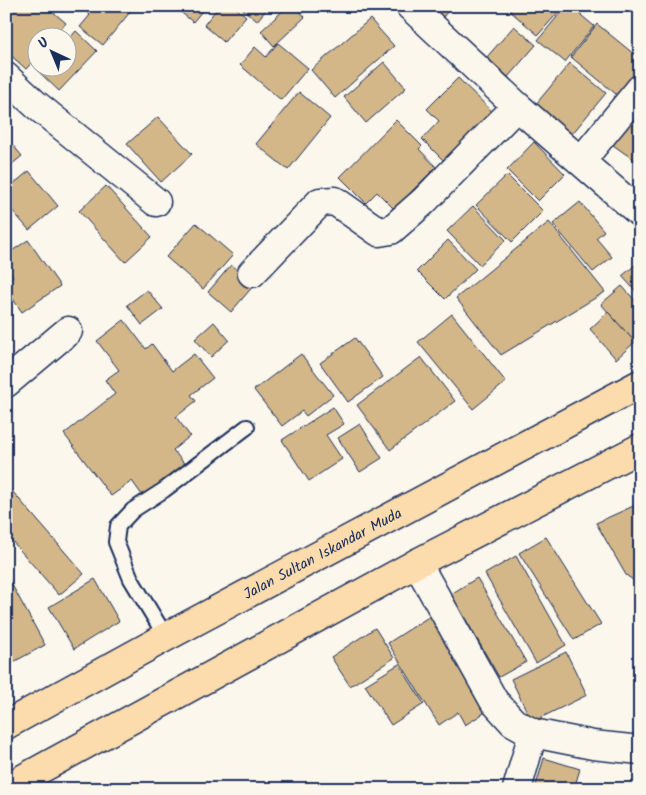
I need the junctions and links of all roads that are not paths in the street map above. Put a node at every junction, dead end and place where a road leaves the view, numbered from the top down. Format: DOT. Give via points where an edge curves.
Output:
graph roads {
  1 [pos="410,6"];
  2 [pos="6,77"];
  3 [pos="640,89"];
  4 [pos="517,106"];
  5 [pos="581,161"];
  6 [pos="156,202"];
  7 [pos="640,212"];
  8 [pos="252,273"];
  9 [pos="68,331"];
  10 [pos="6,383"];
  11 [pos="640,384"];
  12 [pos="247,426"];
  13 [pos="640,448"];
  14 [pos="417,563"];
  15 [pos="166,637"];
  16 [pos="6,725"];
  17 [pos="533,733"];
  18 [pos="640,750"];
  19 [pos="6,788"];
  20 [pos="517,789"];
  1 -- 4 [label="street"];
  2 -- 6 [label="street"];
  3 -- 5 [label="street"];
  4 -- 5 [label="street"];
  4 -- 8 [label="street" via="424,202 391,230 378,232 346,207 327,200 314,207"];
  5 -- 7 [label="street"];
  9 -- 10 [label="street"];
  11 -- 15 [label="highway, Jalan Sultan Iskandar Muda"];
  12 -- 15 [label="lane" via="133,510 118,526 116,542 131,579"];
  13 -- 14 [label="highway"];
  14 -- 17 [label="street" via="494,701 513,722"];
  14 -- 19 [label="highway"];
  15 -- 16 [label="highway, Jalan Sultan Iskandar Muda"];
  17 -- 18 [label="street"];
  17 -- 20 [label="street"];
}
